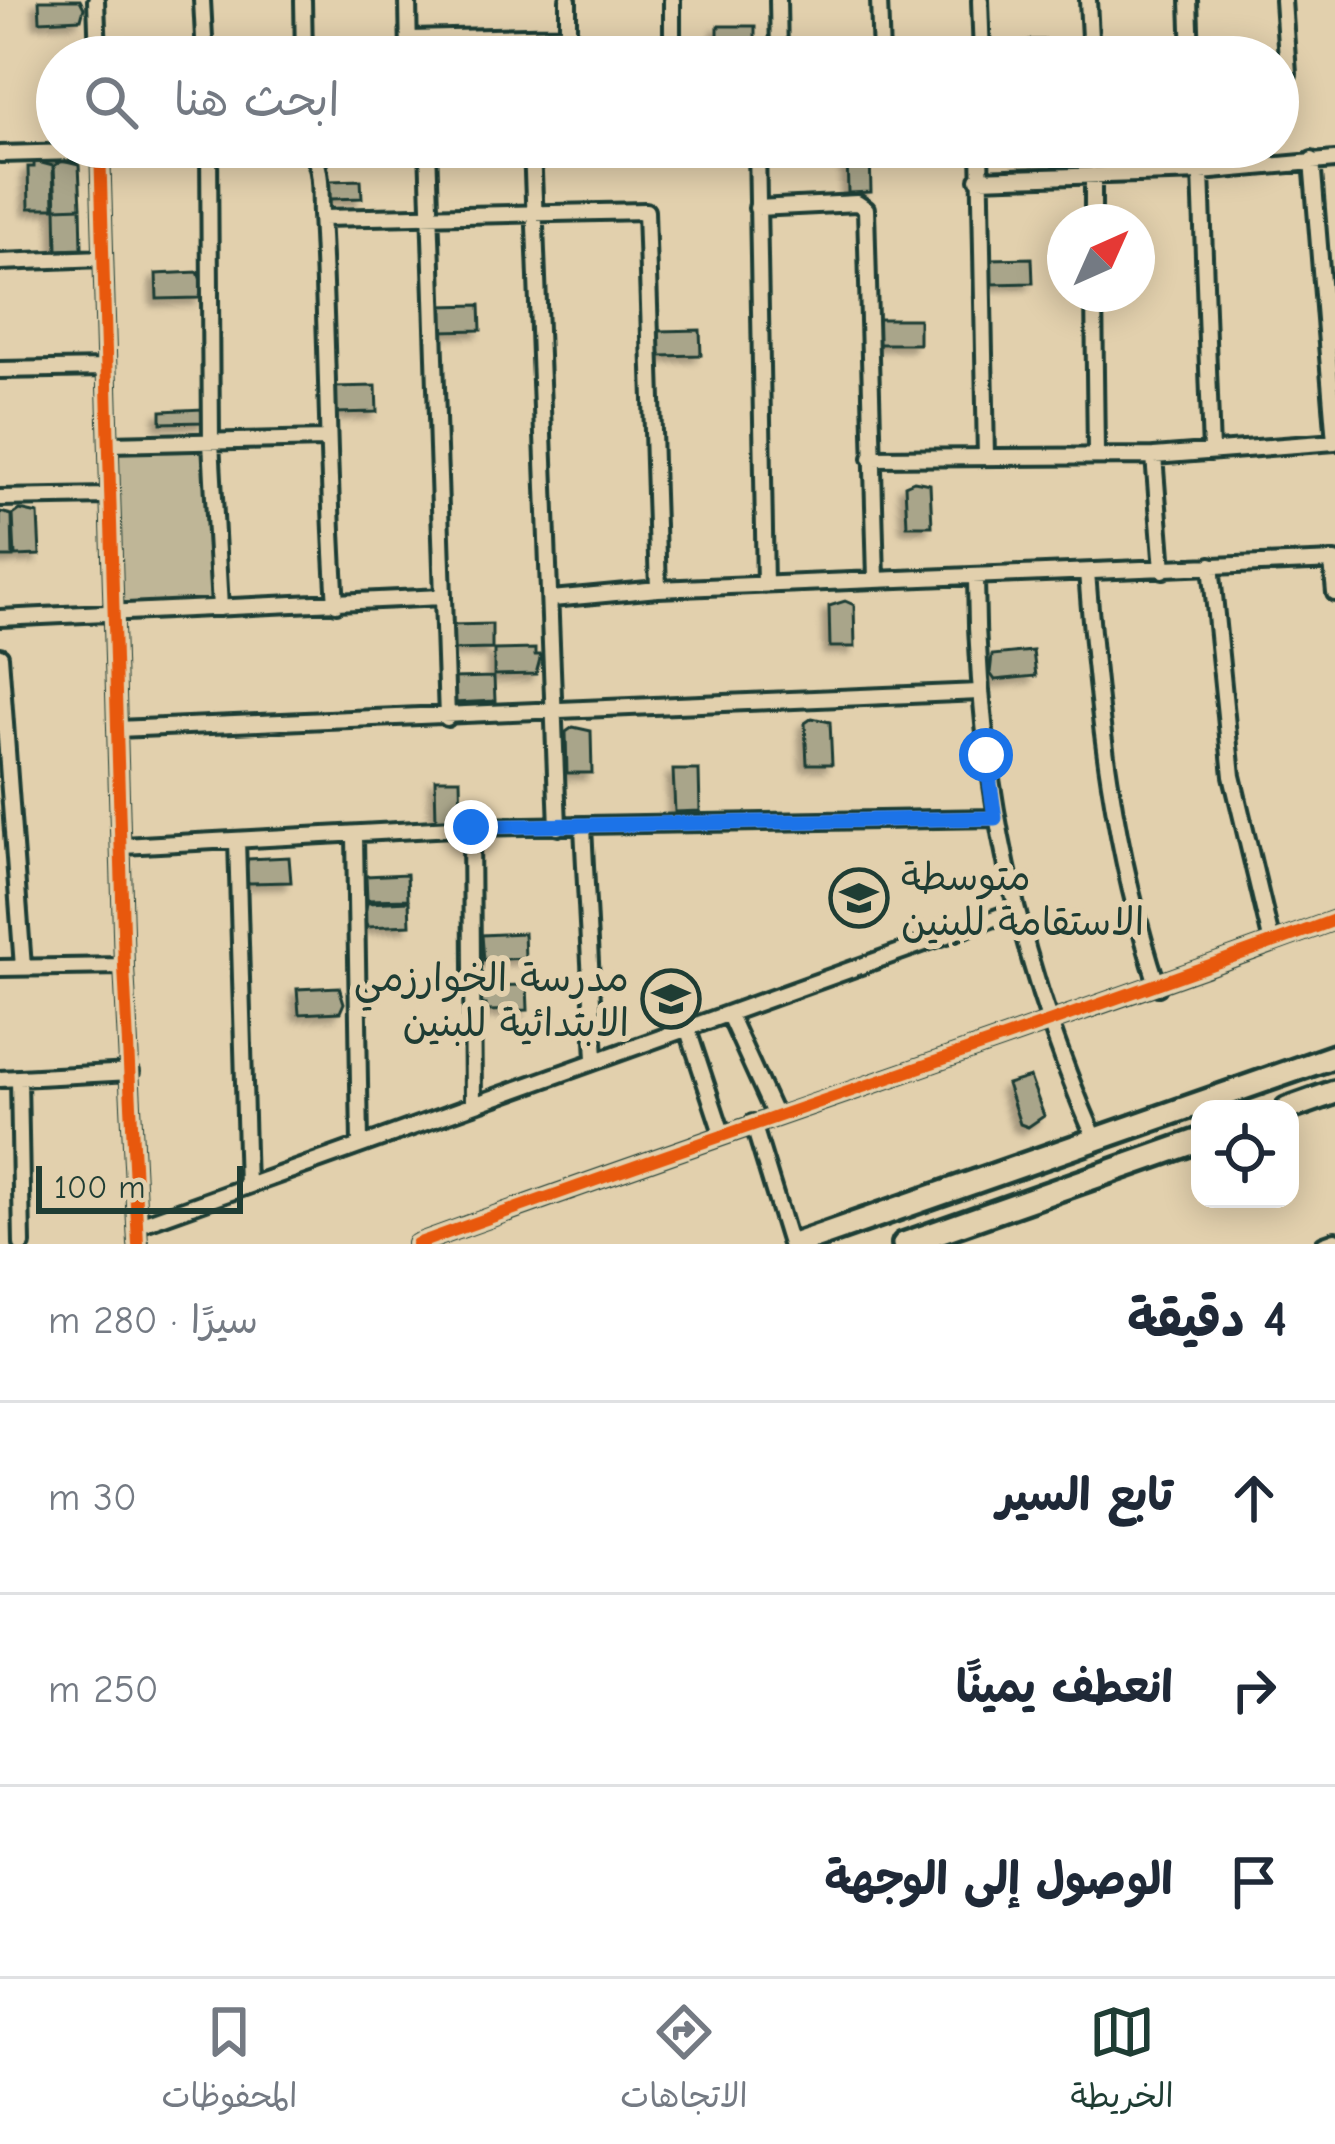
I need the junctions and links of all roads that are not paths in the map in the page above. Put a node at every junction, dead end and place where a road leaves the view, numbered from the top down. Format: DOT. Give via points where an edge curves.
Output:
graph roads {
  1 [pos="96,0"];
  2 [pos="202,0"];
  3 [pos="303,0"];
  4 [pos="408,0"];
  5 [pos="568,0"];
  6 [pos="672,0"];
  7 [pos="778,0"];
  8 [pos="879,0"];
  9 [pos="980,0"];
  10 [pos="1088,0"];
  11 [pos="1190,0"];
  12 [pos="1283,0"];
  13 [pos="569,35"];
  14 [pos="97,36"];
  15 [pos="204,36"];
  16 [pos="304,36"];
  17 [pos="411,36"];
  18 [pos="530,36"];
  19 [pos="672,36"];
  20 [pos="779,36"];
  21 [pos="880,36"];
  22 [pos="981,36"];
  23 [pos="1090,36"];
  24 [pos="1190,36"];
  25 [pos="1285,36"];
  26 [pos="36,153"];
  27 [pos="0,154"];
  28 [pos="1312,160"];
  29 [pos="1335,160"];
  30 [pos="1299,161"];
  31 [pos="100,168"];
  32 [pos="209,168"];
  33 [pos="318,168"];
  34 [pos="429,168"];
  35 [pos="533,168"];
  36 [pos="757,168"];
  37 [pos="979,168"];
  38 [pos="1238,168"];
  39 [pos="1201,172"];
  40 [pos="1093,175"];
  41 [pos="978,179"];
  42 [pos="1094,204"];
  43 [pos="757,208"];
  44 [pos="535,212"];
  45 [pos="430,215"];
  46 [pos="322,218"];
  47 [pos="103,258"];
  48 [pos="0,262"];
  49 [pos="1094,312"];
  50 [pos="105,368"];
  51 [pos="0,370"];
  52 [pos="325,439"];
  53 [pos="211,442"];
  54 [pos="1335,442"];
  55 [pos="110,444"];
  56 [pos="1211,452"];
  57 [pos="1096,453"];
  58 [pos="1154,456"];
  59 [pos="986,457"];
  60 [pos="871,458"];
  61 [pos="108,496"];
  62 [pos="0,498"];
  63 [pos="1334,561"];
  64 [pos="1211,566"];
  65 [pos="1163,570"];
  66 [pos="1087,572"];
  67 [pos="876,579"];
  68 [pos="976,580"];
  69 [pos="765,585"];
  70 [pos="658,589"];
  71 [pos="1335,593"];
  72 [pos="442,597"];
  73 [pos="552,599"];
  74 [pos="336,604"];
  75 [pos="220,608"];
  76 [pos="112,611"];
  77 [pos="0,618"];
  78 [pos="0,656"];
  79 [pos="980,692"];
  80 [pos="550,711"];
  81 [pos="447,718"];
  82 [pos="117,729"];
  83 [pos="995,818"];
  84 [pos="558,826"];
  85 [pos="471,827"];
  86 [pos="584,827"];
  87 [pos="355,836"];
  88 [pos="237,840"];
  89 [pos="123,846"];
  90 [pos="1014,911"];
  91 [pos="1335,920"];
  92 [pos="1272,944"];
  93 [pos="124,965"];
  94 [pos="23,967"];
  95 [pos="0,968"];
  96 [pos="1158,987"];
  97 [pos="729,1015"];
  98 [pos="1049,1026"];
  99 [pos="688,1030"];
  100 [pos="1335,1056"];
  101 [pos="595,1059"];
  102 [pos="131,1072"];
  103 [pos="0,1079"];
  104 [pos="19,1079"];
  105 [pos="1335,1092"];
  106 [pos="473,1105"];
  107 [pos="1299,1105"];
  108 [pos="775,1116"];
  109 [pos="753,1123"];
  110 [pos="722,1133"];
  111 [pos="1096,1141"];
  112 [pos="1191,1143"];
  113 [pos="360,1144"];
  114 [pos="247,1186"];
  115 [pos="932,1198"];
  116 [pos="139,1225"];
  117 [pos="944,1230"];
  118 [pos="1335,1240"];
  119 [pos="22,1244"];
  120 [pos="138,1244"];
  121 [pos="417,1244"];
  122 [pos="793,1244"];
  123 [pos="904,1244"];
  124 [pos="1324,1244"];
  1 -- 14 [label="street"];
  2 -- 15 [label="street"];
  3 -- 16 [label="street"];
  4 -- 17 [label="street"];
  5 -- 13 [label="street"];
  6 -- 19 [label="street"];
  7 -- 20 [label="street"];
  8 -- 21 [label="street"];
  9 -- 22 [label="street"];
  10 -- 23 [label="street"];
  11 -- 24 [label="street"];
  12 -- 25 [label="street"];
  13 -- 18 [label="street"];
  26 -- 27 [label="street"];
  28 -- 29 [label="street"];
  28 -- 30 [label="street"];
  28 -- 54 [label="street"];
  31 -- 47 [label="street"];
  32 -- 53 [label="street"];
  33 -- 46 [label="street"];
  34 -- 45 [label="street"];
  35 -- 44 [label="street"];
  36 -- 43 [label="street"];
  37 -- 41 [label="street"];
  38 -- 39 [label="street"];
  39 -- 40 [label="street"];
  39 -- 56 [label="street"];
  40 -- 41 [label="street"];
  40 -- 42 [label="street"];
  41 -- 59 [label="street"];
  43 -- 60 [label="street" via="866,208"];
  43 -- 69 [label="street"];
  44 -- 45 [label="street"];
  44 -- 70 [label="street" via="639,207 649,220"];
  44 -- 73 [label="street"];
  45 -- 46 [label="street"];
  45 -- 72 [label="street"];
  46 -- 52 [label="street"];
  47 -- 48 [label="street"];
  47 -- 50 [label="street"];
  49 -- 57 [label="street"];
  50 -- 51 [label="street"];
  50 -- 55 [label="street"];
  52 -- 53 [label="street"];
  52 -- 74 [label="street"];
  53 -- 55 [label="street"];
  53 -- 75 [label="street"];
  54 -- 56 [label="street"];
  55 -- 61 [label="street"];
  56 -- 58 [label="street"];
  57 -- 58 [label="street"];
  57 -- 59 [label="street"];
  58 -- 65 [label="street"];
  59 -- 60 [label="street"];
  60 -- 67 [label="street"];
  61 -- 62 [label="street"];
  61 -- 76 [label="street"];
  63 -- 64 [label="street"];
  63 -- 71 [label="street"];
  64 -- 65 [label="street"];
  64 -- 92 [label="street" via="1232,776"];
  65 -- 66 [label="street"];
  66 -- 68 [label="street"];
  66 -- 96 [label="street" via="1106,784"];
  67 -- 68 [label="street"];
  67 -- 69 [label="street"];
  68 -- 79 [label="street"];
  69 -- 70 [label="street"];
  70 -- 73 [label="street"];
  72 -- 74 [label="street"];
  72 -- 81 [label="street"];
  73 -- 80 [label="street"];
  74 -- 75 [label="street"];
  75 -- 76 [label="street"];
  76 -- 77 [label="street"];
  76 -- 82 [label="street"];
  78 -- 94 [label="street"];
  79 -- 80 [label="street"];
  79 -- 83 [label="street"];
  80 -- 81 [label="street"];
  80 -- 84 [label="street"];
  81 -- 82 [label="street"];
  82 -- 89 [label="street"];
  83 -- 86 [label="street"];
  83 -- 90 [label="street"];
  84 -- 85 [label="street"];
  84 -- 86 [label="street"];
  85 -- 87 [label="street"];
  85 -- 106 [label="street"];
  86 -- 101 [label="street"];
  87 -- 88 [label="street"];
  87 -- 113 [label="street"];
  88 -- 89 [label="street"];
  88 -- 114 [label="street"];
  89 -- 93 [label="street"];
  90 -- 97 [label="street"];
  90 -- 98 [label="street"];
  91 -- 92 [label="street"];
  92 -- 96 [label="street"];
  93 -- 94 [label="street"];
  93 -- 102 [label="street"];
  94 -- 95 [label="street"];
  96 -- 98 [label="street"];
  97 -- 99 [label="street"];
  97 -- 108 [label="street"];
  98 -- 108 [label="street"];
  98 -- 111 [label="street"];
  99 -- 101 [label="street"];
  99 -- 110 [label="street"];
  100 -- 111 [label="main road"];
  101 -- 106 [label="street"];
  102 -- 104 [label="street"];
  102 -- 116 [label="street"];
  103 -- 104 [label="street"];
  104 -- 119 [label="street"];
  105 -- 107 [label="main road"];
  106 -- 113 [label="street"];
  108 -- 109 [label="street"];
  109 -- 110 [label="street"];
  109 -- 122 [label="street"];
  110 -- 121 [label="street"];
  111 -- 115 [label="main road"];
  112 -- 117 [label="main road"];
  113 -- 114 [label="street"];
  114 -- 116 [label="street"];
  115 -- 117 [label="main road"];
  115 -- 122 [label="main road"];
  116 -- 120 [label="street"];
  117 -- 123 [label="main road"];
  118 -- 124 [label="street"];
}
